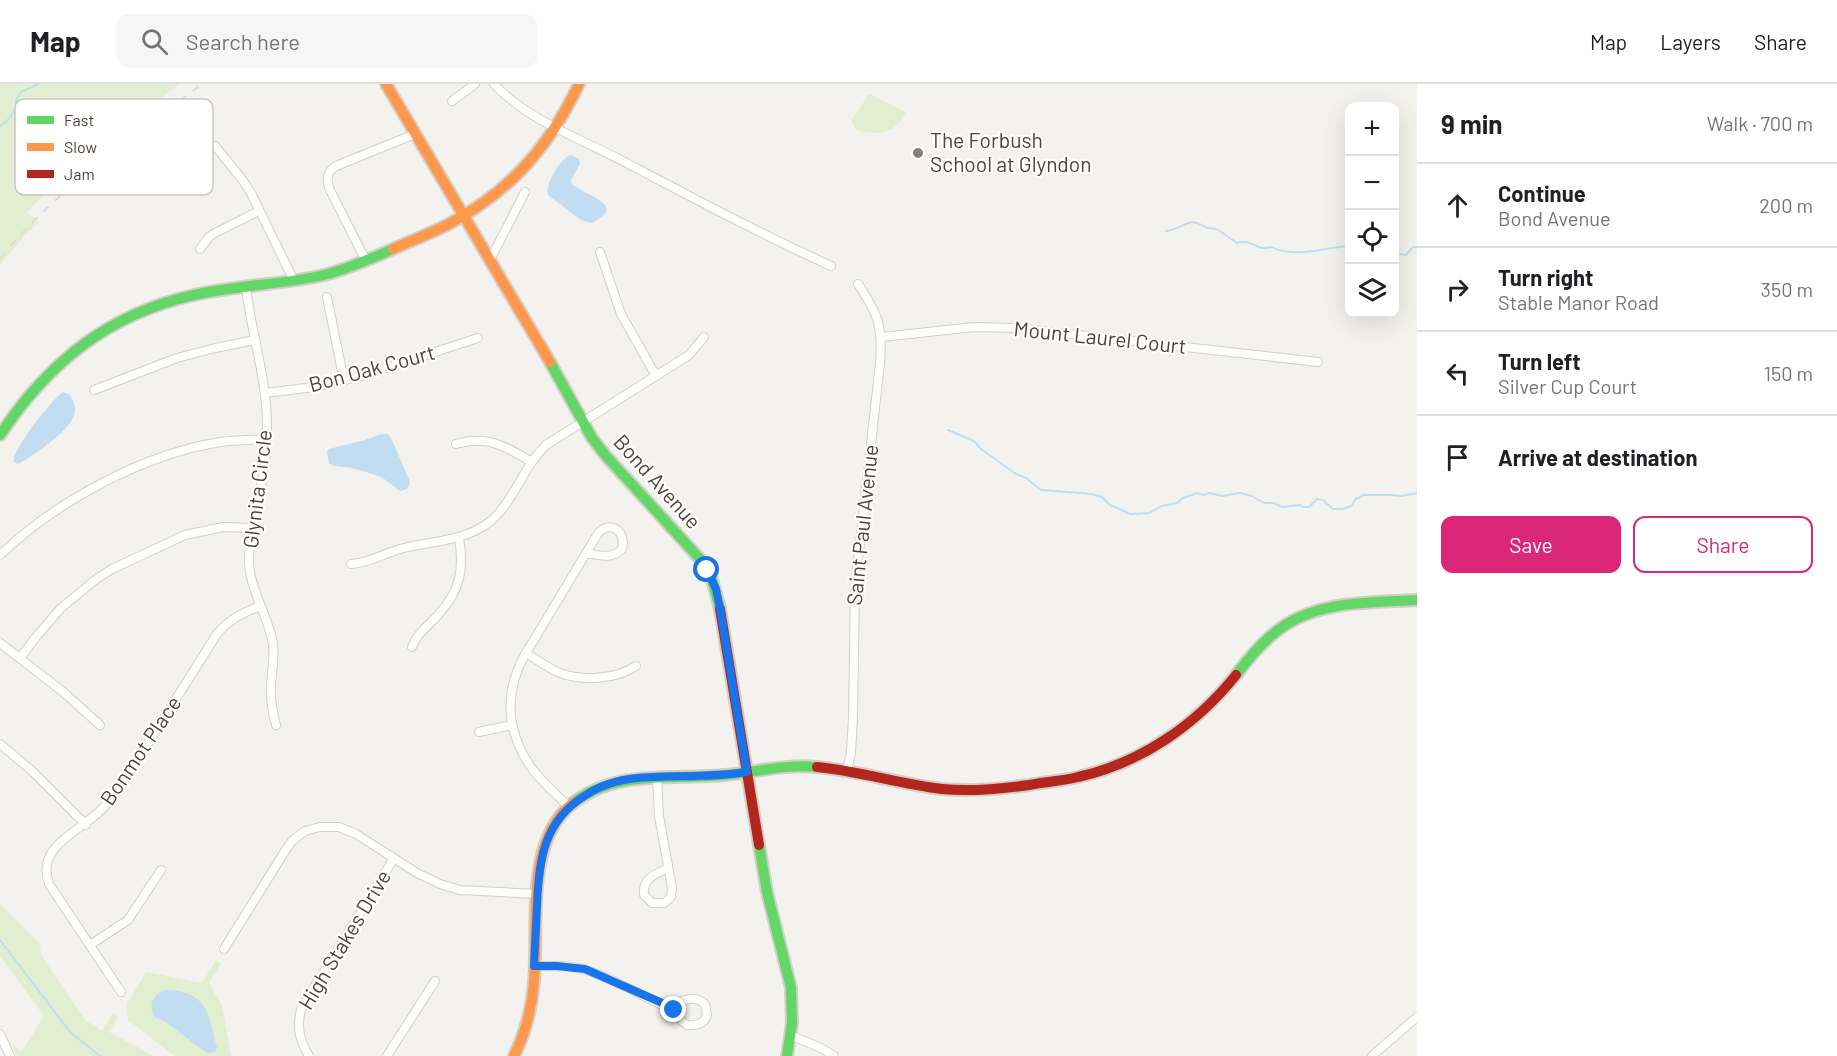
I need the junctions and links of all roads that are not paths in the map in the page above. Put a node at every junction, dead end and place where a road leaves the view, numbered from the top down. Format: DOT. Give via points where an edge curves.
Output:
graph roads {
  1 [pos="386,84"];
  2 [pos="475,84"];
  3 [pos="494,84"];
  4 [pos="579,84"];
  5 [pos="452,101"];
  6 [pos="556,127"];
  7 [pos="415,134"];
  8 [pos="215,146"];
  9 [pos="525,192"];
  10 [pos="259,211"];
  11 [pos="464,216"];
  12 [pos="200,249"];
  13 [pos="600,252"];
  14 [pos="490,260"];
  15 [pos="366,261"];
  16 [pos="831,266"];
  17 [pos="294,281"];
  18 [pos="858,284"];
  19 [pos="246,287"];
  20 [pos="327,297"];
  21 [pos="704,337"];
  22 [pos="882,337"];
  23 [pos="478,338"];
  24 [pos="255,340"];
  25 [pos="1318,362"];
  26 [pos="656,376"];
  27 [pos="344,381"];
  28 [pos="94,390"];
  29 [pos="265,393"];
  30 [pos="582,423"];
  31 [pos="0,435"];
  32 [pos="267,439"];
  33 [pos="456,444"];
  34 [pos="532,462"];
  35 [pos="253,528"];
  36 [pos="459,537"];
  37 [pos="586,553"];
  38 [pos="0,555"];
  39 [pos="351,564"];
  40 [pos="1417,600"];
  41 [pos="260,606"];
  42 [pos="0,643"];
  43 [pos="412,647"];
  44 [pos="526,653"];
  45 [pos="20,658"];
  46 [pos="636,666"];
  47 [pos="99,725"];
  48 [pos="276,725"];
  49 [pos="512,725"];
  50 [pos="479,732"];
  51 [pos="0,744"];
  52 [pos="847,771"];
  53 [pos="747,772"];
  54 [pos="657,778"];
  55 [pos="568,806"];
  56 [pos="86,825"];
  57 [pos="394,858"];
  58 [pos="668,867"];
  59 [pos="161,870"];
  60 [pos="538,894"];
  61 [pos="90,945"];
  62 [pos="224,949"];
  63 [pos="534,966"];
  64 [pos="435,981"];
  65 [pos="121,992"];
  66 [pos="669,1006"];
  67 [pos="1417,1017"];
  68 [pos="0,1034"];
  69 [pos="790,1035"];
  70 [pos="10,1056"];
  71 [pos="309,1056"];
  72 [pos="387,1056"];
  73 [pos="513,1056"];
  74 [pos="787,1056"];
  75 [pos="834,1056"];
  76 [pos="1372,1056"];
  1 -- 7 [label="street, Bond Avenue"];
  2 -- 5 [label="street"];
  3 -- 6 [label="street" via="517,105"];
  4 -- 6 [label="street"];
  6 -- 11 [label="street" via="512,179"];
  6 -- 16 [label="street"];
  7 -- 11 [label="street, Bond Avenue"];
  7 -- 15 [label="street" via="328,172 330,190"];
  8 -- 10 [label="street" via="242,178"];
  9 -- 14 [label="street"];
  10 -- 12 [label="street" via="215,233"];
  10 -- 17 [label="street"];
  11 -- 14 [label="street, Bond Avenue"];
  11 -- 15 [label="street"];
  13 -- 26 [label="street" via="621,314"];
  14 -- 30 [label="street, Bond Avenue"];
  15 -- 17 [label="street"];
  17 -- 19 [label="street"];
  18 -- 22 [label="street, Saint Paul Avenue" via="875,312"];
  19 -- 24 [label="street, Glynita Circle"];
  19 -- 31 [label="street" via="169,300 98,333 46,375"];
  20 -- 27 [label="street"];
  21 -- 26 [label="street" via="689,355"];
  22 -- 25 [label="street, Mount Laurel Court" via="975,327 1016,328"];
  22 -- 52 [label="street, Saint Paul Avenue" via="855,587 853,717"];
  23 -- 27 [label="street, Bon Oak Court"];
  24 -- 28 [label="street" via="187,355"];
  24 -- 29 [label="street, Glynita Circle"];
  26 -- 30 [label="street"];
  27 -- 29 [label="street, Bon Oak Court"];
  29 -- 32 [label="street, Glynita Circle"];
  30 -- 34 [label="street" via="546,444"];
  30 -- 53 [label="street, Bond Avenue" via="606,456 688,545 712,579"];
  32 -- 35 [label="street, Glynita Circle"];
  32 -- 38 [label="street" via="203,446 142,465 58,508"];
  33 -- 34 [label="street" via="484,440"];
  34 -- 36 [label="street" via="498,514 484,526"];
  35 -- 41 [label="street, Glynita Circle" via="249,567"];
  35 -- 45 [label="street" via="210,529 185,535 112,569 62,608"];
  36 -- 39 [label="street"];
  36 -- 43 [label="street" via="462,564 458,583 439,615 420,632"];
  37 -- 37 [label="street" via="603,529 615,529 623,538 622,549 615,555"];
  37 -- 44 [label="street"];
  40 -- 52 [label="street" via="1331,608 1288,623 1262,643 1191,721 1153,747 1103,770 1054,781 968,790 916,786"];
  41 -- 48 [label="street, Glynita Circle" via="273,644 271,692"];
  41 -- 56 [label="street, Bonmot Place" via="233,617 217,634 124,782"];
  42 -- 45 [label="street"];
  44 -- 46 [label="street" via="562,674 579,677 620,674"];
  44 -- 49 [label="street" via="512,693"];
  45 -- 47 [label="street"];
  49 -- 50 [label="street"];
  49 -- 55 [label="street" via="534,770"];
  51 -- 56 [label="street"];
  52 -- 53 [label="street" via="797,766"];
  53 -- 54 [label="street"];
  53 -- 69 [label="street, Bond Avenue" via="772,913 788,971 792,1001"];
  54 -- 55 [label="street" via="609,783"];
  54 -- 58 [label="street"];
  55 -- 60 [label="street" via="545,843"];
  56 -- 61 [label="street, Bonmot Place" via="51,851 46,876"];
  57 -- 60 [label="street" via="450,887"];
  57 -- 62 [label="street" via="347,830 331,826 305,831 285,850"];
  57 -- 71 [label="street, High Stakes Drive" via="301,1009 299,1033"];
  58 -- 58 [label="street" via="672,894 664,903 652,903 644,895 645,884"];
  59 -- 61 [label="street" via="128,920"];
  60 -- 63 [label="street"];
  61 -- 65 [label="street, Bonmot Place"];
  63 -- 66 [label="street" via="585,969"];
  63 -- 73 [label="street" via="531,1012"];
  64 -- 72 [label="street"];
  66 -- 66 [label="street" via="687,1025 702,1023 707,1015 705,1004 696,998"];
  67 -- 76 [label="street"];
  68 -- 70 [label="street"];
  69 -- 74 [label="street, Bond Avenue"];
  69 -- 75 [label="street"];
}
